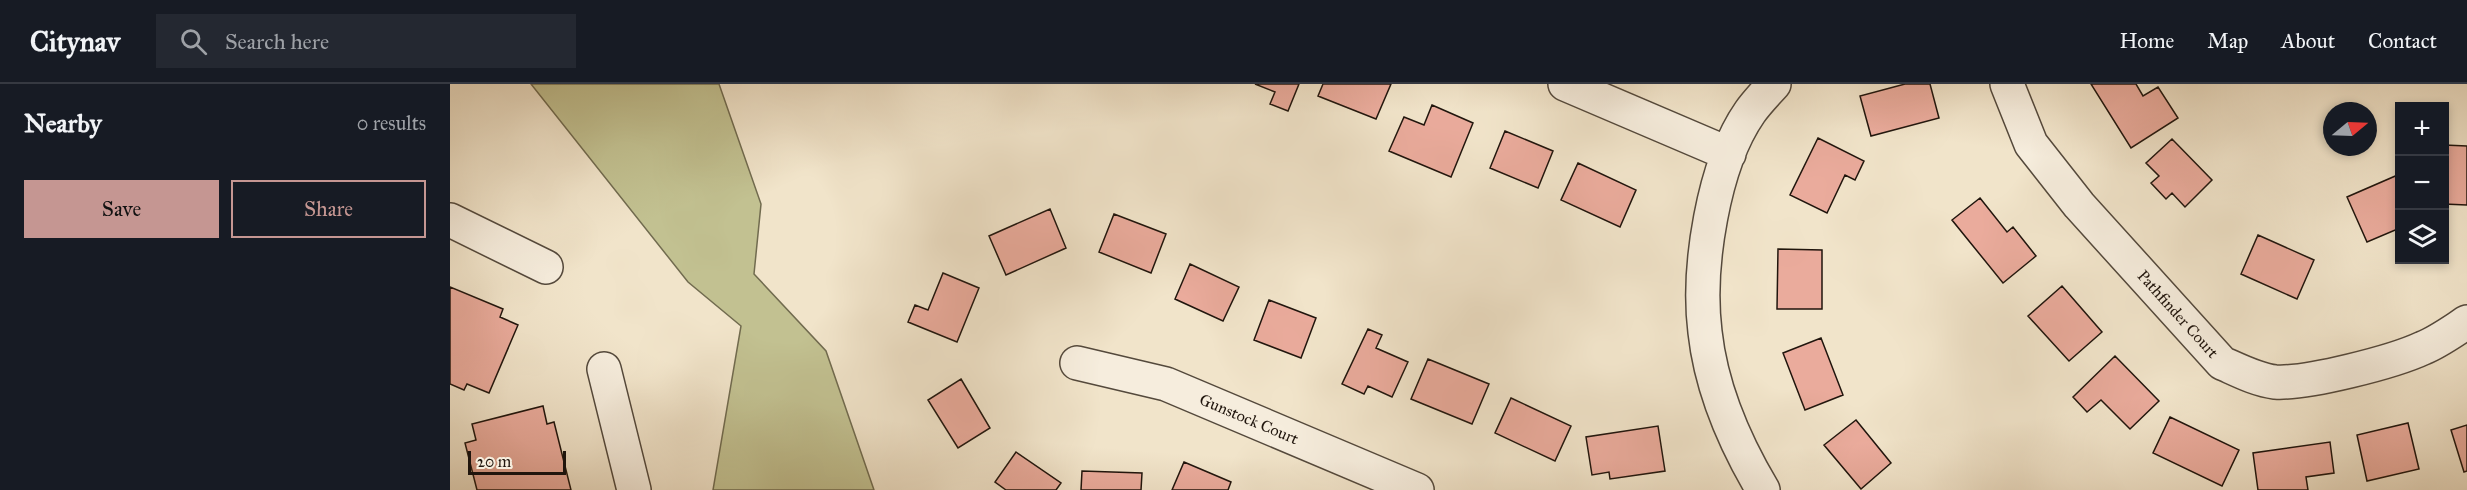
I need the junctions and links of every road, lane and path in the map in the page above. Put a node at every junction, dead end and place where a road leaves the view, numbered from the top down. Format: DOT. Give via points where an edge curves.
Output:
graph roads {
  1 [pos="1564,84"];
  2 [pos="1774,84"];
  3 [pos="2007,84"];
  4 [pos="1729,154"];
  5 [pos="450,220"];
  6 [pos="546,267"];
  7 [pos="2467,322"];
  8 [pos="1077,363"];
  9 [pos="604,369"];
  10 [pos="634,490"];
  11 [pos="1417,490"];
  12 [pos="1763,490"];
  1 -- 4 [label="street"];
  2 -- 4 [label="street" via="1749,113"];
  3 -- 7 [label="street, Pathfinder Court" via="2031,144 2079,205 2222,363 2273,382 2306,380 2424,348"];
  4 -- 12 [label="street" via="1708,225 1703,286 1705,333 1718,389 1746,461"];
  5 -- 6 [label="street"];
  8 -- 11 [label="street, Gunstock Court" via="1166,384"];
  9 -- 10 [label="street"];
}
